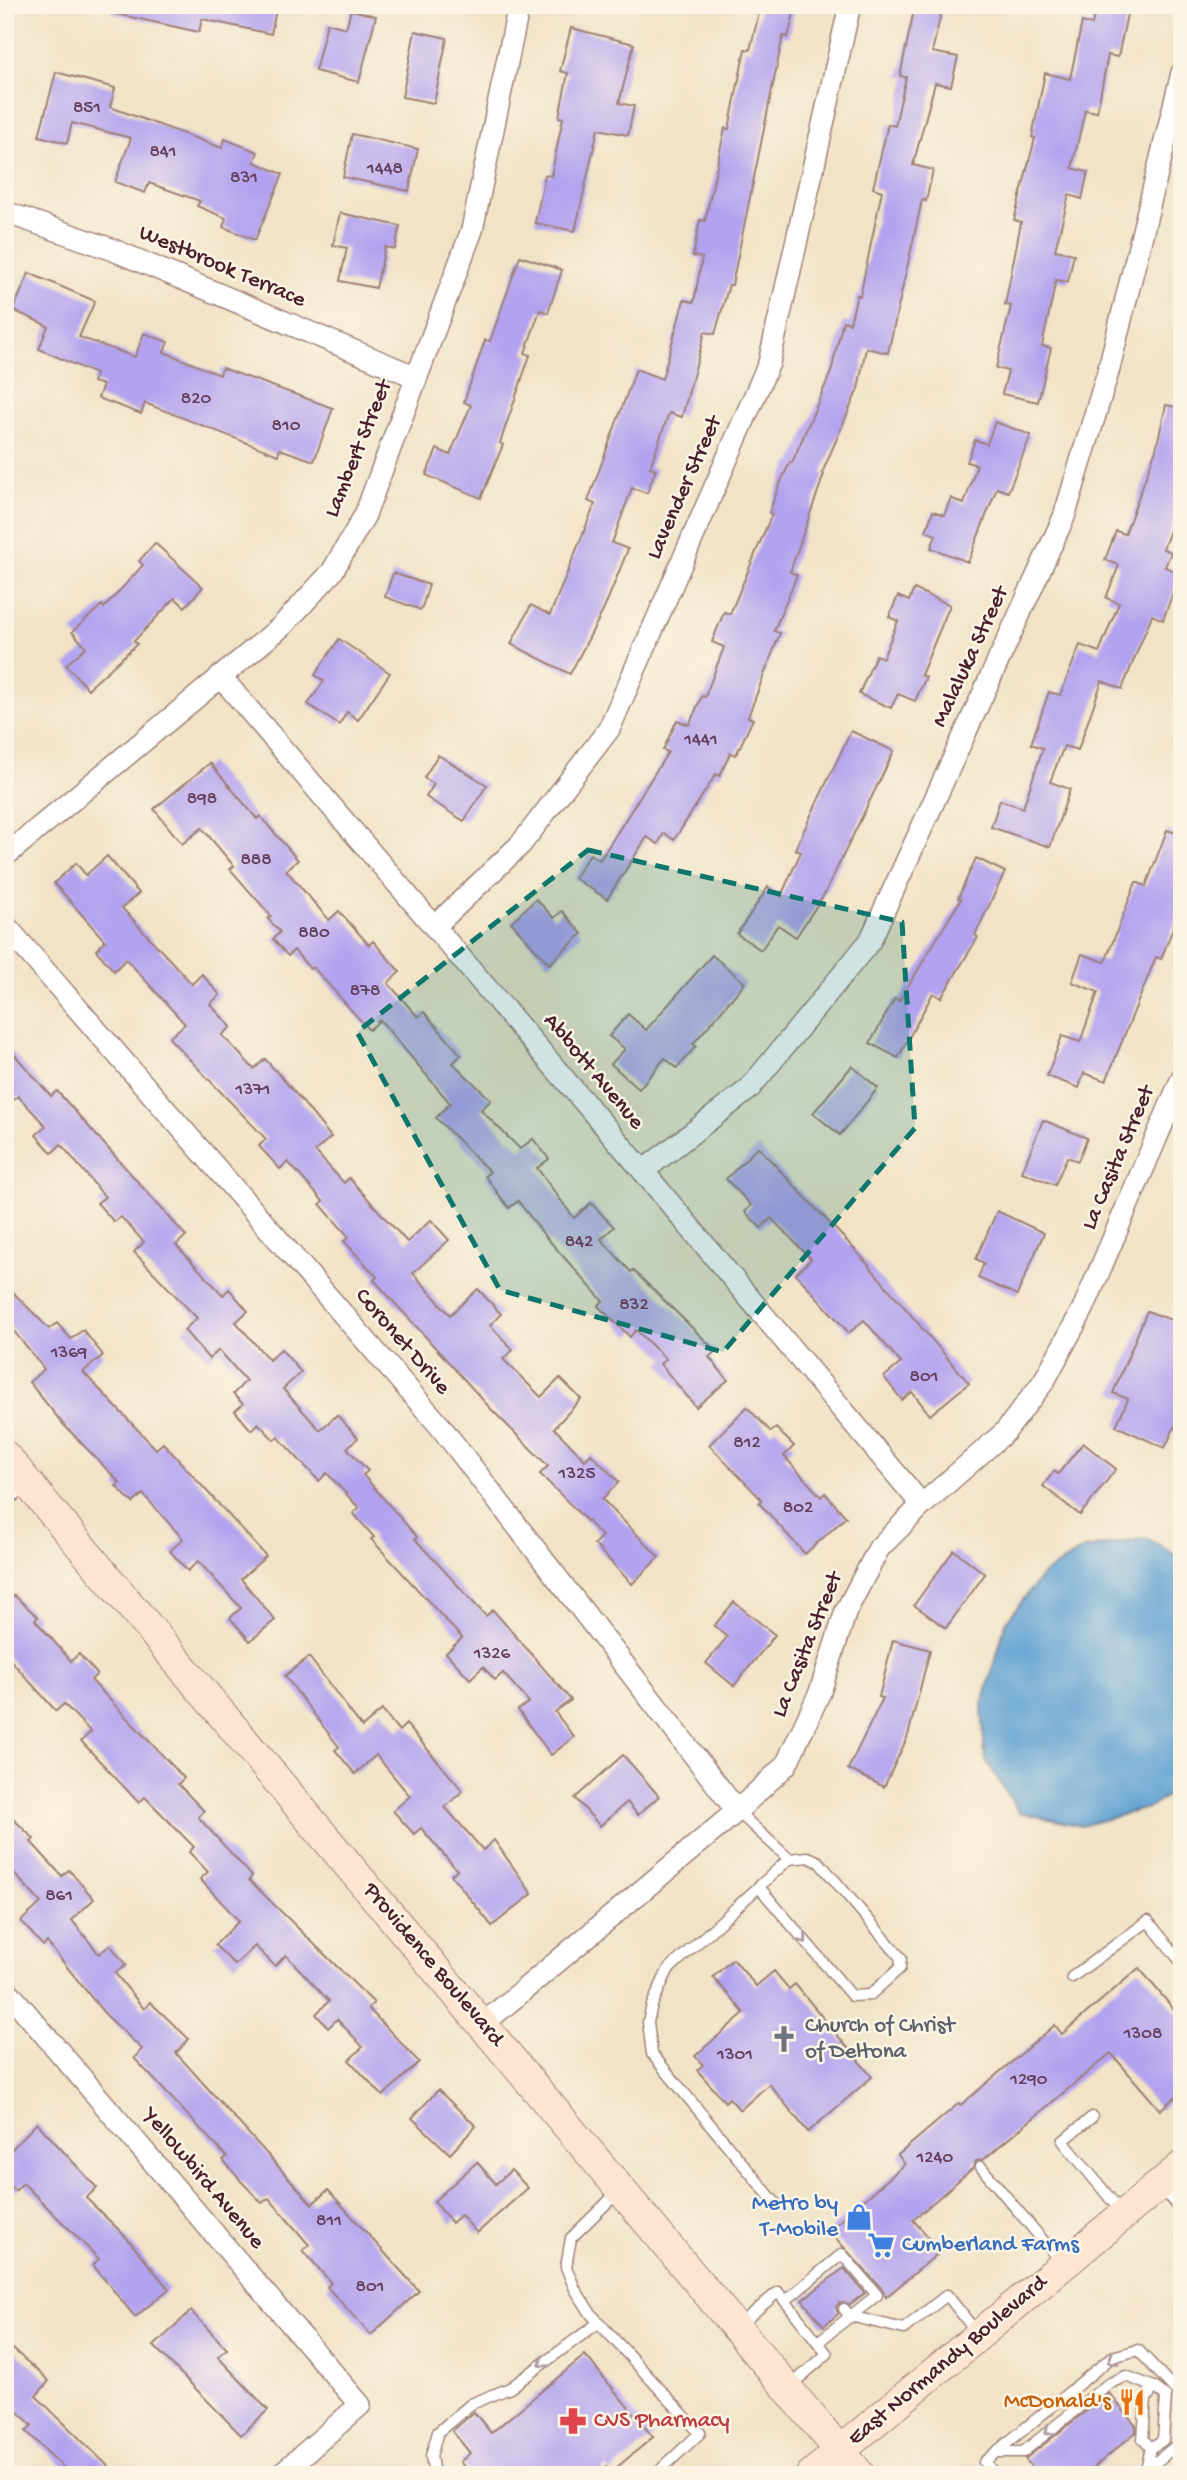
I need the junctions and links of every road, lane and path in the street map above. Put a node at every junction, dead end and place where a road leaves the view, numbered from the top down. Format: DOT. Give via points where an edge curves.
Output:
graph roads {
  1 [pos="519,5"];
  2 [pos="850,5"];
  3 [pos="1182,73"];
  4 [pos="5,212"];
  5 [pos="416,377"];
  6 [pos="220,676"];
  7 [pos="5,856"];
  8 [pos="5,925"];
  9 [pos="435,926"];
  10 [pos="1182,1078"];
  11 [pos="643,1171"];
  12 [pos="5,1456"];
  13 [pos="15,1487"];
  14 [pos="922,1505"];
  15 [pos="737,1811"];
  16 [pos="789,1859"];
  17 [pos="759,1886"];
  18 [pos="1182,1963"];
  19 [pos="1072,1977"];
  20 [pos="5,1988"];
  21 [pos="483,2024"];
  22 [pos="1092,2117"];
  23 [pos="1182,2166"];
  24 [pos="981,2167"];
  25 [pos="1160,2185"];
  26 [pos="622,2188"];
  27 [pos="776,2204"];
  28 [pos="1182,2211"];
  29 [pos="1124,2215"];
  30 [pos="1064,2265"];
  31 [pos="785,2301"];
  32 [pos="847,2312"];
  33 [pos="598,2323"];
  34 [pos="738,2326"];
  35 [pos="978,2336"];
  36 [pos="818,2342"];
  37 [pos="1154,2387"];
  38 [pos="788,2388"];
  39 [pos="1182,2397"];
  40 [pos="1182,2441"];
  41 [pos="1151,2448"];
  42 [pos="839,2451"];
  43 [pos="996,2452"];
  44 [pos="1143,2472"];
  45 [pos="279,2475"];
  46 [pos="434,2475"];
  47 [pos="656,2475"];
  48 [pos="811,2475"];
  49 [pos="860,2475"];
  50 [pos="996,2475"];
  1 -- 5 [label="street, Lambert Street" via="472,230"];
  2 -- 9 [label="street, Lavender Street" via="769,363 609,729 522,844"];
  3 -- 11 [label="street, Malaluka Street" via="1108,372 1064,517 870,941 749,1089"];
  4 -- 5 [label="street, Westbrook Terrace" via="111,249"];
  5 -- 6 [label="street, Lambert Street" via="365,515 332,572 282,626"];
  6 -- 7 [label="street, Lambert Street"];
  6 -- 9 [label="street, Abbott Avenue"];
  8 -- 15 [label="street, Coronet Drive" via="440,1426"];
  9 -- 11 [label="street, Abbott Avenue"];
  10 -- 14 [label="street, La Casita Street" via="1083,1309 1044,1381 1005,1432"];
  11 -- 14 [label="street, Abbott Avenue"];
  12 -- 13 [label="main road, Providence Boulevard"];
  13 -- 21 [label="main road, Providence Boulevard"];
  14 -- 15 [label="street, La Casita Street" via="879,1548 852,1601 821,1692 786,1765"];
  15 -- 16 [label="lane"];
  15 -- 21 [label="street, La Casita Street"];
  16 -- 17 [label="lane"];
  17 -- 16 [label="lane, one-way" via="852,1996 870,1995 900,1968 901,1958 819,1862 808,1857"];
  17 -- 27 [label="lane" via="668,1970 648,2022 652,2054"];
  18 -- 19 [label="lane" via="1148,1921"];
  20 -- 45 [label="street, Yellowbird Avenue" via="360,2404"];
  21 -- 26 [label="main road, Providence Boulevard"];
  22 -- 29 [label="lane" via="1063,2141"];
  23 -- 25 [label="main road, East Normandy Boulevard"];
  24 -- 30 [label="lane"];
  25 -- 28 [label="lane"];
  25 -- 29 [label="main road, East Normandy Boulevard"];
  26 -- 33 [label="lane" via="571,2238 566,2267"];
  26 -- 34 [label="main road, Providence Boulevard"];
  29 -- 30 [label="main road, East Normandy Boulevard"];
  30 -- 35 [label="main road, East Normandy Boulevard"];
  31 -- 32 [label="lane" via="820,2279 842,2254 877,2295"];
  31 -- 34 [label="lane" via="778,2292"];
  31 -- 36 [label="lane"];
  32 -- 35 [label="lane" via="904,2329 947,2295"];
  32 -- 36 [label="lane"];
  33 -- 46 [label="lane, one-way" via="510,2388 471,2404 438,2432 431,2456"];
  33 -- 47 [label="lane" via="700,2433"];
  34 -- 38 [label="main road, Providence Boulevard"];
  35 -- 42 [label="main road, East Normandy Boulevard"];
  36 -- 38 [label="lane" via="827,2354"];
  37 -- 41 [label="lane" via="1146,2399 1143,2440"];
  37 -- 41 [label="lane" via="1166,2396 1163,2440"];
  37 -- 43 [label="lane, one-way" via="1126,2376 1108,2384 1023,2452"];
  38 -- 42 [label="main road, Providence Boulevard"];
  39 -- 43 [label="lane, one-way" via="1138,2350 1112,2357"];
  40 -- 44 [label="lane"];
  41 -- 44 [label="lane"];
  42 -- 48 [label="main road, East Normandy Boulevard"];
  42 -- 49 [label="main road, Providence Boulevard"];
  43 -- 50 [label="lane" via="984,2462"];
}
